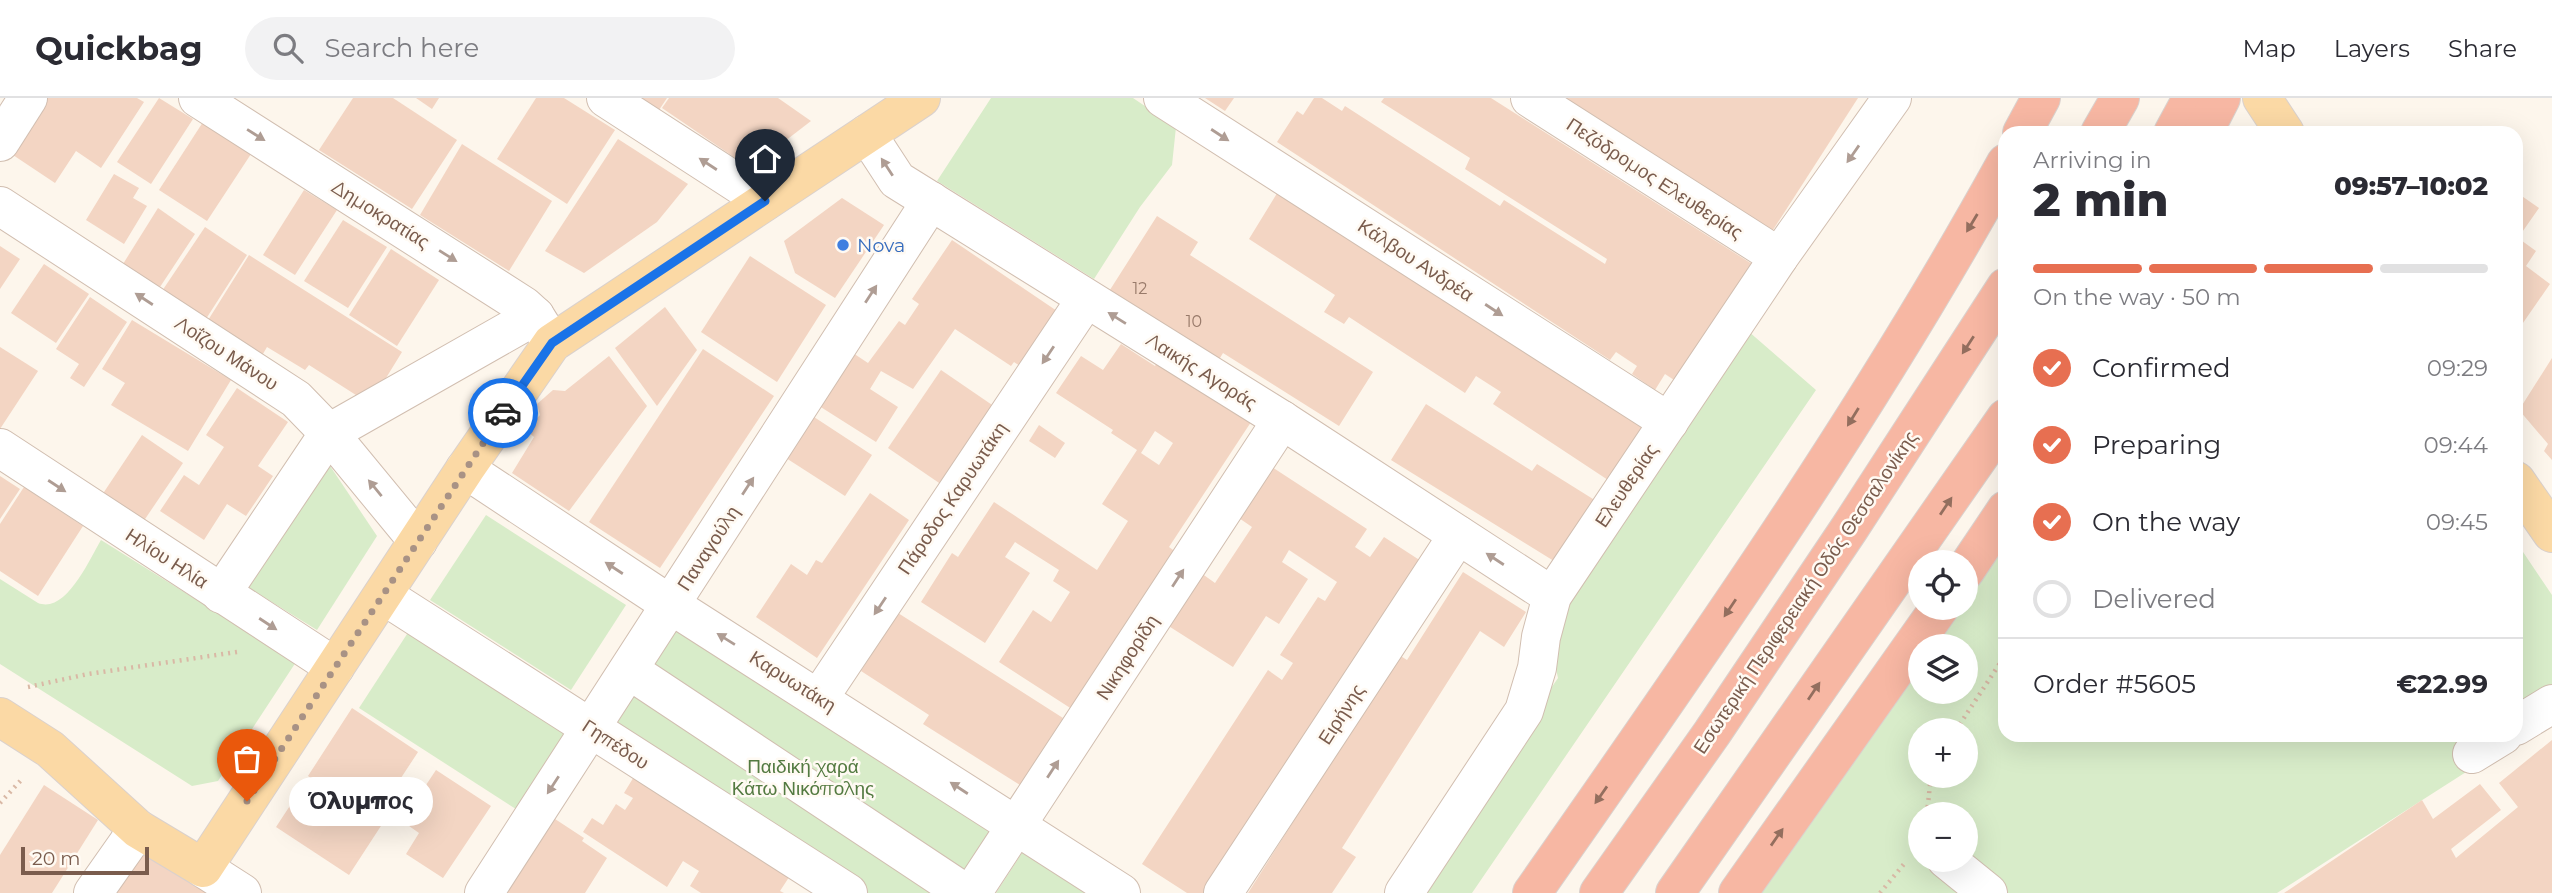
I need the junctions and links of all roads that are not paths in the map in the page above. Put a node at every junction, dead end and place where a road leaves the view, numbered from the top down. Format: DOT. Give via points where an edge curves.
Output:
graph roads {
  1 [pos="28,98"];
  2 [pos="198,98"];
  3 [pos="606,98"];
  4 [pos="921,98"];
  5 [pos="1163,98"];
  6 [pos="1531,98"];
  7 [pos="1892,98"];
  8 [pos="2041,98"];
  9 [pos="2120,98"];
  10 [pos="2192,98"];
  11 [pos="2221,98"];
  12 [pos="2262,98"];
  13 [pos="2026,126"];
  14 [pos="2104,126"];
  15 [pos="2177,126"];
  16 [pos="2207,126"];
  17 [pos="2280,126"];
  18 [pos="867,134"];
  19 [pos="0,142"];
  20 [pos="1998,176"];
  21 [pos="765,201"];
  22 [pos="931,201"];
  23 [pos="0,206"];
  24 [pos="1779,257"];
  25 [pos="1086,299"];
  26 [pos="1998,300"];
  27 [pos="543,329"];
  28 [pos="1282,420"];
  29 [pos="1669,422"];
  30 [pos="1998,429"];
  31 [pos="329,433"];
  32 [pos="0,448"];
  33 [pos="465,469"];
  34 [pos="2523,491"];
  35 [pos="1998,522"];
  36 [pos="2552,533"];
  37 [pos="1458,535"];
  38 [pos="418,541"];
  39 [pos="1978,552"];
  40 [pos="221,594"];
  41 [pos="383,595"];
  42 [pos="1552,596"];
  43 [pos="671,605"];
  44 [pos="1931,620"];
  45 [pos="335,667"];
  46 [pos="629,670"];
  47 [pos="819,698"];
  48 [pos="2552,704"];
  49 [pos="0,717"];
  50 [pos="2523,722"];
  51 [pos="590,728"];
  52 [pos="1016,826"];
  53 [pos="138,829"];
  54 [pos="203,868"];
  55 [pos="1954,872"];
  56 [pos="93,893"];
  57 [pos="242,893"];
  58 [pos="484,893"];
  59 [pos="848,893"];
  60 [pos="965,893"];
  61 [pos="972,893"];
  62 [pos="1121,893"];
  63 [pos="1223,893"];
  64 [pos="1405,893"];
  65 [pos="1532,893"];
  66 [pos="1599,893"];
  67 [pos="1675,893"];
  68 [pos="1738,893"];
  69 [pos="1988,893"];
  1 -- 19 [label="street"];
  2 -- 27 [label="street, Δημοκρατίας, one-way" via="493,285 524,306"];
  21 -- 3 [label="street, one-way"];
  4 -- 18 [label="main road"];
  5 -- 29 [label="street, Κάλβου Ανδρέα, one-way"];
  6 -- 24 [label="street, Πεζόδρομος Ελευθερίας"];
  7 -- 24 [label="street, Ελευθερίας, one-way"];
  8 -- 13 [label="highway"];
  9 -- 14 [label="highway"];
  10 -- 15 [label="highway"];
  11 -- 16 [label="highway"];
  12 -- 17 [label="main road"];
  18 -- 21 [label="main road"];
  22 -- 18 [label="street, Λαικής Αγοράς, one-way" via="891,174"];
  20 -- 65 [label="highway, one-way" via="1780,533"];
  21 -- 27 [label="main road"];
  22 -- 25 [label="street, Λαικής Αγοράς"];
  43 -- 22 [label="street, Παναγούλη, one-way"];
  31 -- 23 [label="street, Λοΐζου Μάνου, one-way" via="285,390"];
  24 -- 29 [label="street, Ελευθερίας"];
  28 -- 25 [label="street, Λαικής Αγοράς, one-way"];
  25 -- 47 [label="street, Πάροδος Καρυωτάκη, one-way"];
  26 -- 66 [label="highway, Εσωτερική Περιφερειακή Οδός Θεσσαλονίκης, one-way" via="1712,733"];
  27 -- 31 [label="street"];
  27 -- 33 [label="main road"];
  28 -- 37 [label="street, Λαικής Αγοράς"];
  52 -- 28 [label="street, Νικηφορίδη, one-way"];
  29 -- 42 [label="street, Ελευθερίας"];
  67 -- 30 [label="highway, one-way"];
  38 -- 31 [label="street, Λοΐζου Μάνου, one-way"];
  31 -- 40 [label="street"];
  32 -- 40 [label="street, Ηλίου Ηλία, one-way"];
  33 -- 38 [label="main road"];
  43 -- 33 [label="street, Καρυωτάκη, one-way"];
  34 -- 36 [label="main road"];
  35 -- 39 [label="highway"];
  42 -- 37 [label="street, Λαικής Αγοράς, one-way"];
  37 -- 63 [label="street, Ειρήνης"];
  38 -- 41 [label="main road"];
  40 -- 45 [label="street, Ηλίου Ηλία, one-way"];
  41 -- 45 [label="main road"];
  41 -- 51 [label="street, Γηπέδου"];
  42 -- 64 [label="street, Ελευθερίας" via="1524,710"];
  43 -- 46 [label="street, Παναγούλη"];
  47 -- 43 [label="street, Καρυωτάκη, one-way"];
  68 -- 44 [label="highway, one-way"];
  45 -- 54 [label="main road"];
  46 -- 51 [label="street, Παναγούλη"];
  46 -- 60 [label="street"];
  52 -- 47 [label="street, Καρυωτάκη, one-way"];
  48 -- 50 [label="street"];
  49 -- 53 [label="main road" via="50,749"];
  51 -- 58 [label="street, Παναγούλη, one-way"];
  51 -- 59 [label="street, Γηπέδου"];
  52 -- 61 [label="street, Νικηφορίδη"];
  52 -- 62 [label="street, Καρυωτάκη"];
  53 -- 54 [label="main road"];
  53 -- 56 [label="street"];
  54 -- 57 [label="street"];
  55 -- 69 [label="street"];
}
